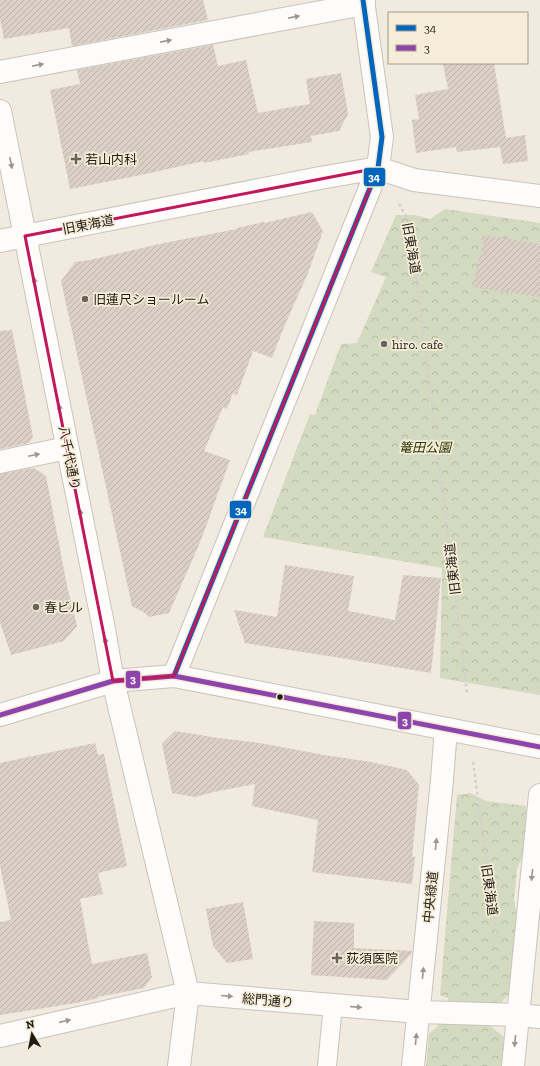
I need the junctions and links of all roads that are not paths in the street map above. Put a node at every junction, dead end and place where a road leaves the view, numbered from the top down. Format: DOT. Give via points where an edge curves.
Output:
graph roads {
  1 [pos="364,2"];
  2 [pos="0,72"];
  3 [pos="0,111"];
  4 [pos="378,168"];
  5 [pos="540,196"];
  6 [pos="25,236"];
  7 [pos="0,241"];
  8 [pos="68,448"];
  9 [pos="0,462"];
  10 [pos="174,676"];
  11 [pos="113,681"];
  12 [pos="0,715"];
  13 [pos="446,729"];
  14 [pos="540,747"];
  15 [pos="540,794"];
  16 [pos="188,993"];
  17 [pos="333,1005"];
  18 [pos="419,1012"];
  19 [pos="518,1015"];
  20 [pos="540,1017"];
  21 [pos="0,1036"];
  22 [pos="179,1066"];
  23 [pos="327,1066"];
  24 [pos="414,1066"];
  25 [pos="513,1066"];
  2 -- 1 [label="street, one-way"];
  1 -- 4 [label="street" via="382,137"];
  3 -- 6 [label="street, 八千代通り, one-way"];
  4 -- 5 [label="street" via="414,180"];
  4 -- 6 [label="street, 旧東海道"];
  4 -- 10 [label="street"];
  6 -- 7 [label="street, 旧東海道"];
  8 -- 6 [label="street, 八千代通り, one-way"];
  9 -- 8 [label="street, one-way"];
  11 -- 8 [label="street, 八千代通り, one-way"];
  10 -- 11 [label="street"];
  10 -- 13 [label="street"];
  11 -- 12 [label="street"];
  11 -- 16 [label="street, 八千代通り"];
  13 -- 14 [label="street"];
  18 -- 13 [label="street, 中央緑道, one-way"];
  15 -- 19 [label="street, one-way"];
  16 -- 17 [label="street, 総門通り, one-way"];
  21 -- 16 [label="street, 総門通り, one-way"];
  16 -- 22 [label="street"];
  17 -- 18 [label="street, 総門通り, one-way"];
  17 -- 23 [label="lane"];
  18 -- 19 [label="street, 総門通り"];
  24 -- 18 [label="street, 中央緑道, one-way"];
  19 -- 20 [label="street, 総門通り"];
  19 -- 25 [label="street, one-way"];
}
